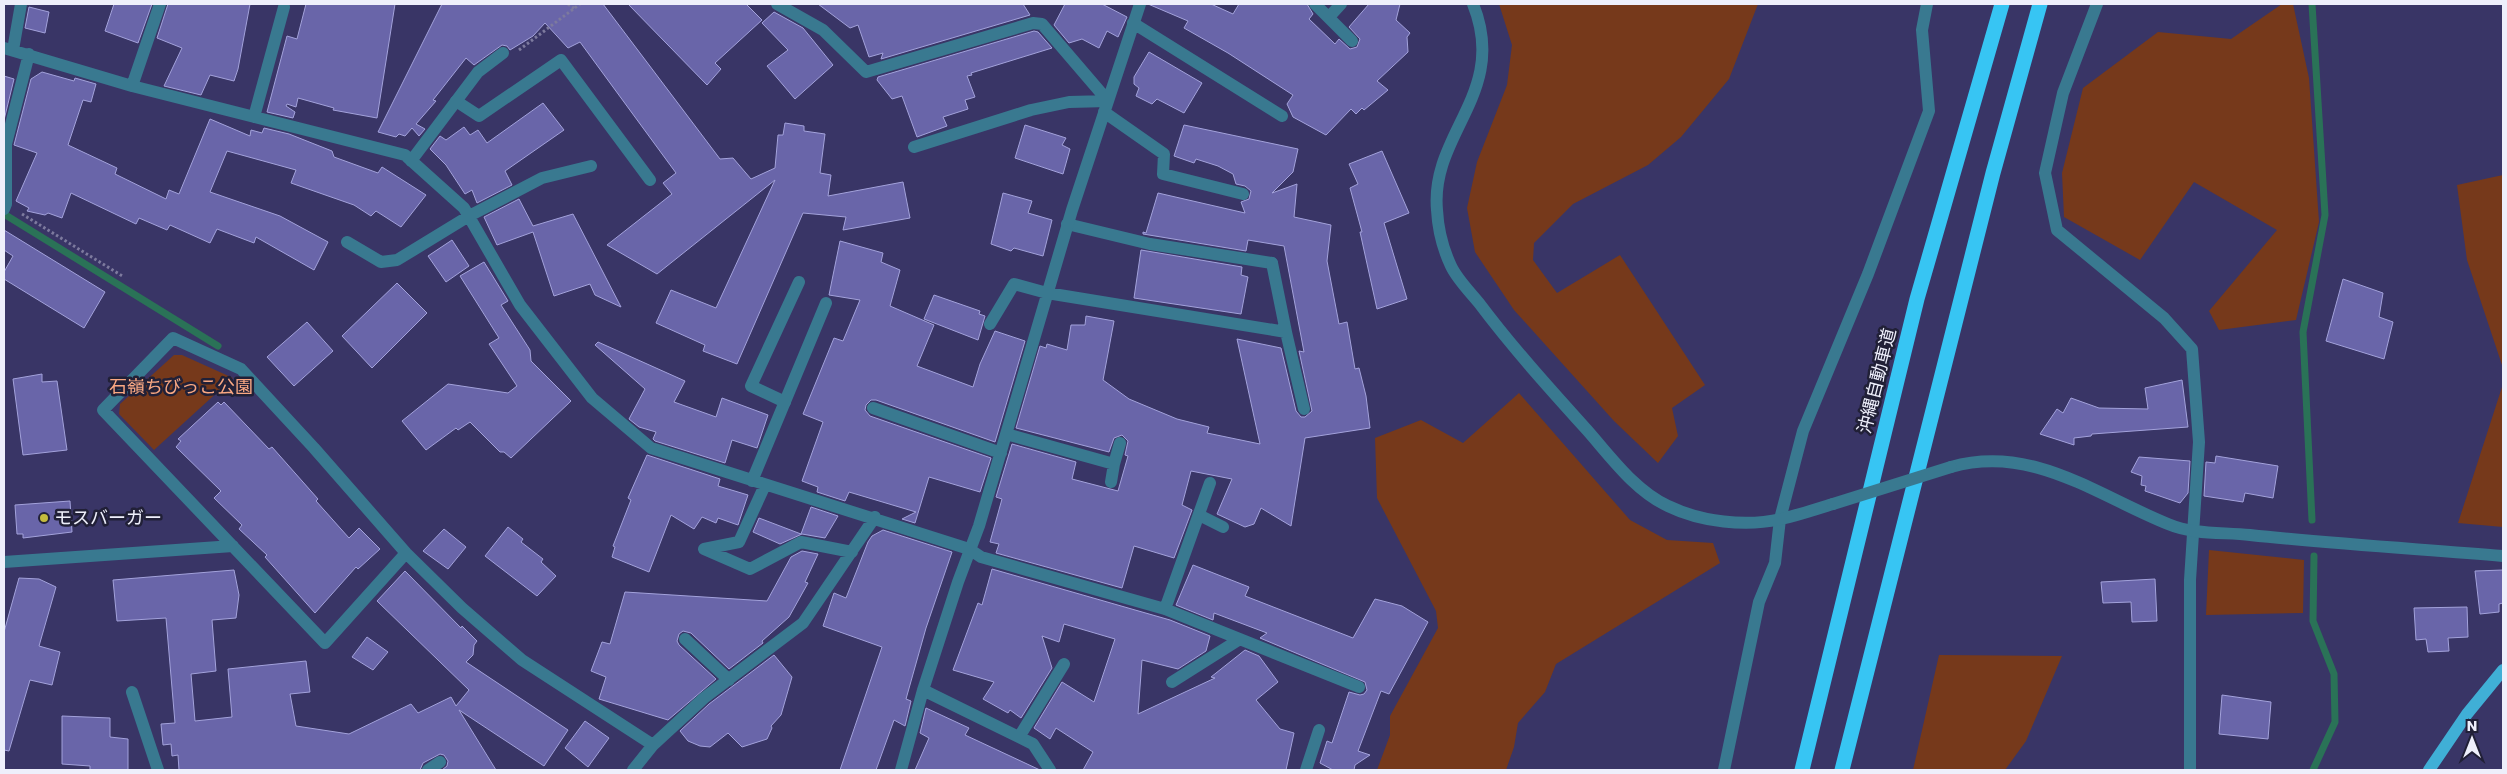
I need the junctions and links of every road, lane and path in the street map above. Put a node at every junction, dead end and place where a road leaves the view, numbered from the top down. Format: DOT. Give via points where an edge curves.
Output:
graph roads {
  1 [pos="21,4"];
  2 [pos="160,4"];
  3 [pos="568,4"];
  4 [pos="580,4"];
  5 [pos="777,4"];
  6 [pos="1140,4"];
  7 [pos="1314,4"];
  8 [pos="1341,4"];
  9 [pos="1473,4"];
  10 [pos="1927,4"];
  11 [pos="2002,4"];
  12 [pos="2040,4"];
  13 [pos="2097,4"];
  14 [pos="284,7"];
  15 [pos="575,9"];
  16 [pos="1329,17"];
  17 [pos="1133,23"];
  18 [pos="1352,41"];
  19 [pos="8,49"];
  20 [pos="503,53"];
  21 [pos="29,54"];
  22 [pos="132,86"];
  23 [pos="456,101"];
  24 [pos="1106,106"];
  25 [pos="1282,116"];
  26 [pos="254,117"];
  27 [pos="914,147"];
  28 [pos="411,161"];
  29 [pos="591,166"];
  30 [pos="650,180"];
  31 [pos="1243,194"];
  32 [pos="5,206"];
  33 [pos="468,216"];
  34 [pos="1067,224"];
  35 [pos="347,242"];
  36 [pos="124,277"];
  37 [pos="800,282"];
  38 [pos="1048,293"];
  39 [pos="826,303"];
  40 [pos="990,324"];
  41 [pos="1286,332"];
  42 [pos="785,402"];
  43 [pos="873,408"];
  44 [pos="1304,409"];
  45 [pos="1006,434"];
  46 [pos="1120,443"];
  47 [pos="1001,453"];
  48 [pos="1114,464"];
  49 [pos="752,481"];
  50 [pos="1111,482"];
  51 [pos="1210,483"];
  52 [pos="765,485"];
  53 [pos="1199,515"];
  54 [pos="875,518"];
  55 [pos="1780,519"];
  56 [pos="1223,527"];
  57 [pos="2194,532"];
  58 [pos="233,546"];
  59 [pos="969,548"];
  60 [pos="852,552"];
  61 [pos="406,553"];
  62 [pos="2503,556"];
  63 [pos="4,562"];
  64 [pos="1165,609"];
  65 [pos="1240,638"];
  66 [pos="685,639"];
  67 [pos="1064,664"];
  68 [pos="2503,670"];
  69 [pos="729,680"];
  70 [pos="1172,682"];
  71 [pos="1359,687"];
  72 [pos="923,690"];
  73 [pos="132,692"];
  74 [pos="1319,730"];
  75 [pos="1019,737"];
  76 [pos="652,745"];
  77 [pos="440,762"];
  78 [pos="158,770"];
  79 [pos="428,770"];
  80 [pos="633,770"];
  81 [pos="901,770"];
  82 [pos="1050,770"];
  83 [pos="1306,770"];
  84 [pos="1724,770"];
  85 [pos="1802,770"];
  86 [pos="1842,770"];
  87 [pos="2190,770"];
  88 [pos="2429,770"];
  1 -- 19 [label="street"];
  2 -- 22 [label="street"];
  3 -- 15 [label="path"];
  4 -- 15 [label="path"];
  5 -- 24 [label="street" via="823,30 866,72 1034,23 1042,24"];
  6 -- 17 [label="street"];
  7 -- 16 [label="street"];
  8 -- 16 [label="street"];
  9 -- 55 [label="street" via="1482,40 1479,81 1449,148 1436,190 1440,233 1452,268 1495,325 1636,484 1667,506 1698,517 1734,522"];
  10 -- 55 [label="street" via="1922,30 1929,111 1868,274 1803,431"];
  11 -- 85 [label="highway, 沖縄自動車道" via="1917,299"];
  12 -- 86 [label="highway" via="1993,173"];
  13 -- 57 [label="street" via="2063,93 2045,174 2057,230 2164,318 2192,349 2199,442"];
  14 -- 26 [label="street"];
  15 -- 20 [label="path" via="510,57"];
  16 -- 18 [label="street"];
  17 -- 24 [label="street"];
  17 -- 25 [label="street"];
  19 -- 21 [label="street"];
  20 -- 23 [label="street" via="478,72"];
  21 -- 22 [label="street"];
  21 -- 32 [label="street" via="6,144"];
  22 -- 26 [label="street"];
  23 -- 28 [label="street"];
  23 -- 30 [label="street" via="479,116 560,60"];
  24 -- 27 [label="street" via="1069,102 1031,110"];
  24 -- 31 [label="street" via="1164,154 1163,174"];
  24 -- 34 [label="street"];
  26 -- 28 [label="street" via="405,155"];
  28 -- 33 [label="street" via="464,208"];
  29 -- 33 [label="street" via="542,178"];
  32 -- 36 [label="path"];
  33 -- 35 [label="street" via="397,260 382,262"];
  33 -- 49 [label="street" via="520,304 592,398 651,448"];
  34 -- 38 [label="street"];
  34 -- 41 [label="street" via="1150,244 1272,263"];
  37 -- 42 [label="street" via="750,386"];
  38 -- 40 [label="street" via="1014,284"];
  38 -- 41 [label="street"];
  38 -- 45 [label="street"];
  39 -- 42 [label="street"];
  41 -- 44 [label="street"];
  42 -- 49 [label="street"];
  43 -- 47 [label="street"];
  45 -- 47 [label="street"];
  45 -- 48 [label="street"];
  46 -- 48 [label="street"];
  47 -- 59 [label="street"];
  48 -- 50 [label="street"];
  49 -- 52 [label="street"];
  51 -- 53 [label="street"];
  52 -- 54 [label="street"];
  52 -- 60 [label="street" via="739,542 704,549 750,570 800,542"];
  53 -- 56 [label="street"];
  53 -- 64 [label="street"];
  54 -- 59 [label="street"];
  54 -- 60 [label="street"];
  55 -- 57 [label="street, bridge" via="1951,467 2001,460 2032,465"];
  55 -- 84 [label="street" via="1775,563 1759,602"];
  57 -- 62 [label="street"];
  57 -- 87 [label="street" via="2190,580"];
  58 -- 61 [label="street" via="325,643"];
  58 -- 61 [label="street" via="103,410 173,338 241,369"];
  58 -- 63 [label="street"];
  59 -- 64 [label="street" via="981,557"];
  59 -- 72 [label="street"];
  60 -- 69 [label="street" via="803,623"];
  61 -- 76 [label="street" via="522,660"];
  64 -- 65 [label="street"];
  65 -- 70 [label="street"];
  65 -- 71 [label="street"];
  66 -- 69 [label="street"];
  67 -- 75 [label="street"];
  68 -- 88 [label="main road" via="2467,714"];
  69 -- 76 [label="street"];
  72 -- 75 [label="street"];
  72 -- 81 [label="street"];
  73 -- 78 [label="street"];
  74 -- 83 [label="street"];
  75 -- 82 [label="street" via="1033,744"];
  76 -- 80 [label="street"];
  77 -- 79 [label="street"];
}
